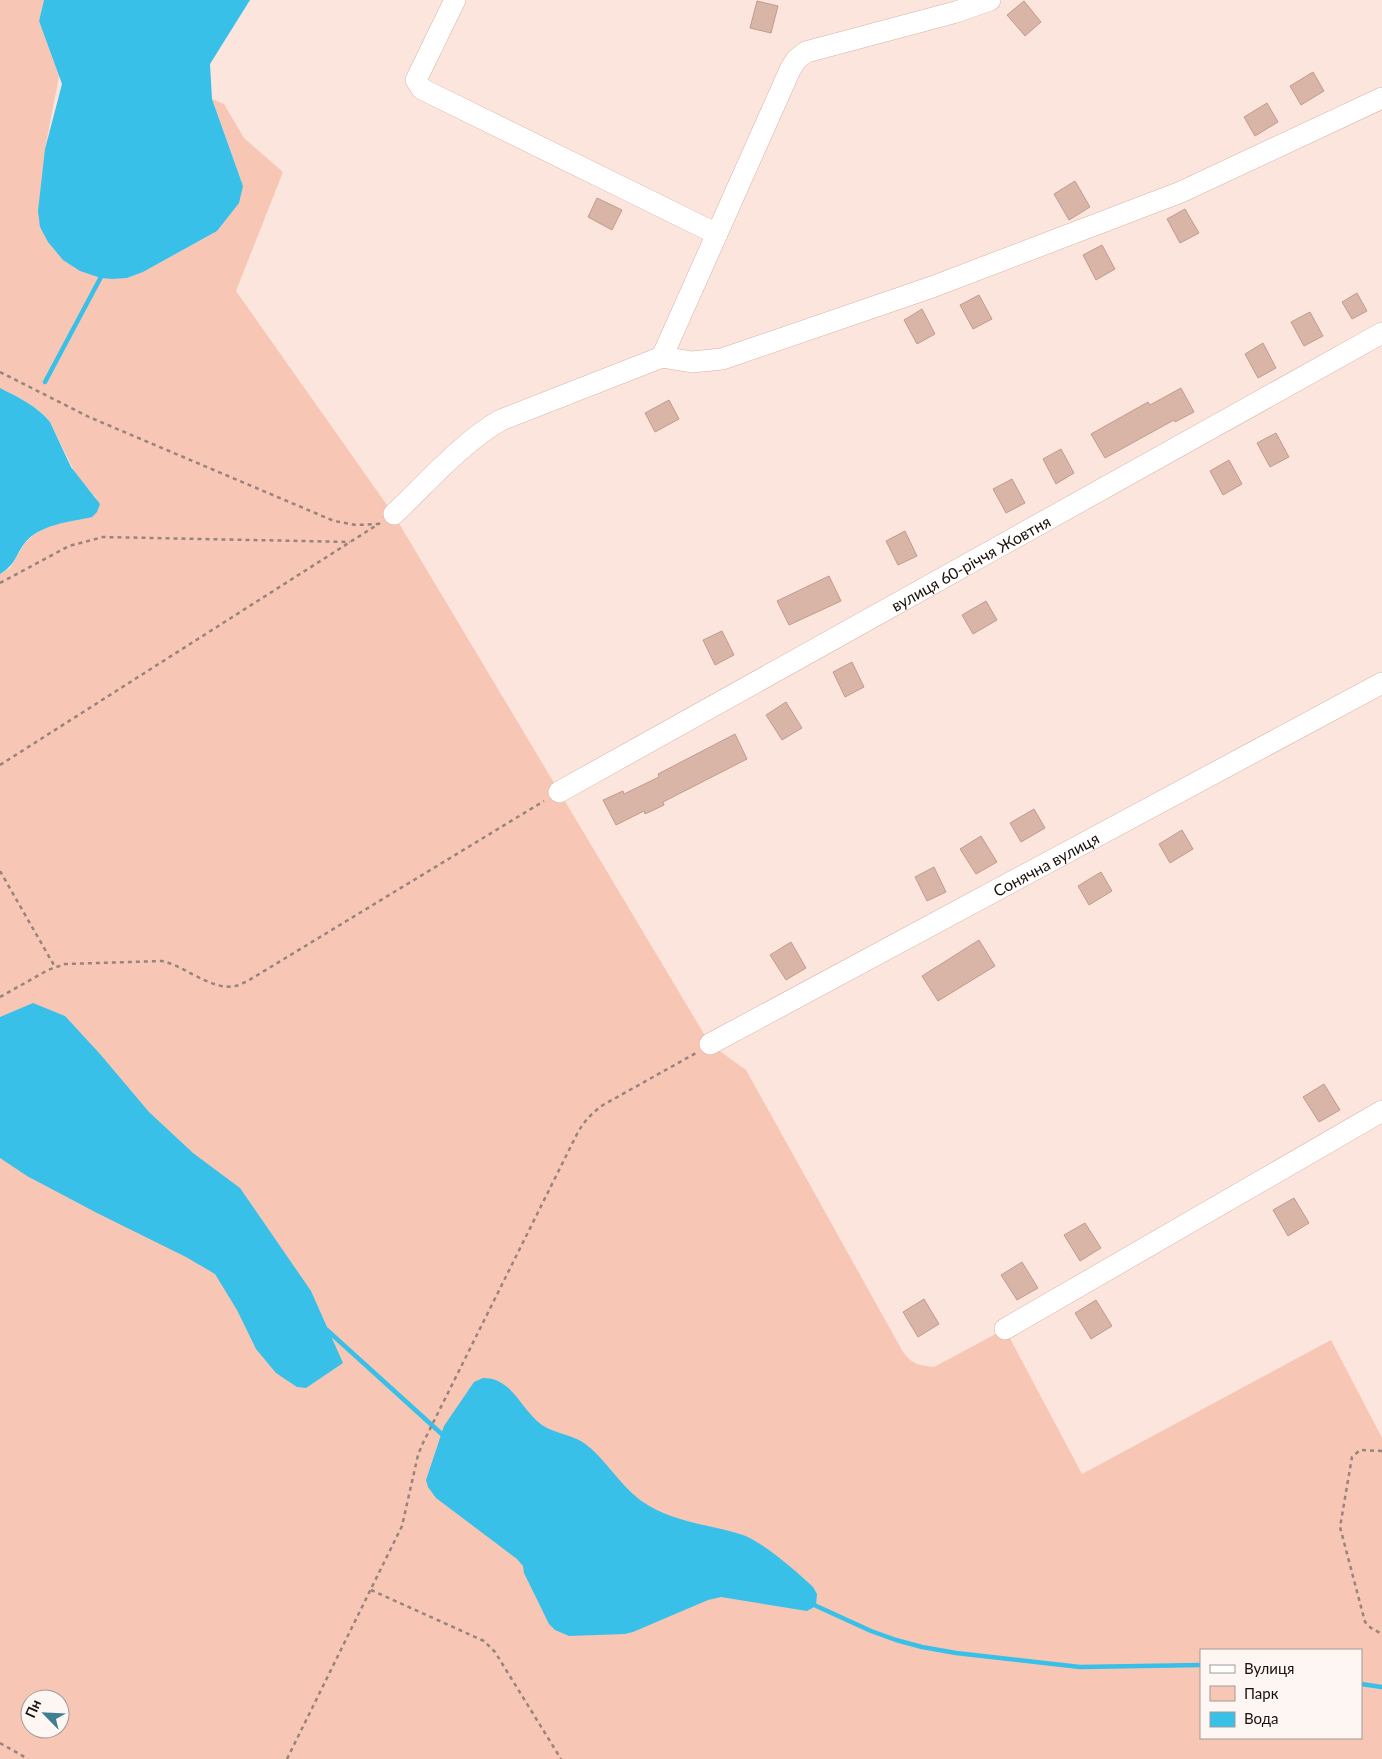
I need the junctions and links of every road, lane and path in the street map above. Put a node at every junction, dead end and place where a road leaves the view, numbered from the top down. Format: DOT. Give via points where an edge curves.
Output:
graph roads {
  1 [pos="455,0"];
  2 [pos="990,0"];
  3 [pos="1382,98"];
  4 [pos="718,234"];
  5 [pos="1382,333"];
  6 [pos="662,357"];
  7 [pos="0,372"];
  8 [pos="387,519"];
  9 [pos="352,542"];
  10 [pos="0,583"];
  11 [pos="1382,683"];
  12 [pos="0,766"];
  13 [pos="559,792"];
  14 [pos="0,870"];
  15 [pos="55,967"];
  16 [pos="0,997"];
  17 [pos="710,1044"];
  18 [pos="1382,1110"];
  19 [pos="1004,1329"];
  20 [pos="1382,1451"];
  21 [pos="371,1590"];
  22 [pos="1382,1634"];
  23 [pos="0,1742"];
  24 [pos="28,1759"];
  25 [pos="287,1759"];
  26 [pos="560,1759"];
  1 -- 4 [label="street" via="416,80 422,89"];
  2 -- 4 [label="street" via="806,52 796,60"];
  3 -- 6 [label="street" via="1182,192 932,287 722,358 692,362"];
  4 -- 6 [label="street"];
  5 -- 13 [label="street, вулиця 60-річчя Жовтня"];
  6 -- 8 [label="street" via="487,428"];
  7 -- 8 [label="path" via="90,417 334,521 356,525"];
  8 -- 9 [label="path"];
  9 -- 10 [label="path" via="103,537 69,546"];
  9 -- 12 [label="path"];
  11 -- 17 [label="street, Сонячна вулиця"];
  13 -- 15 [label="path" via="246,982 234,986 215,984 171,963 162,962"];
  14 -- 15 [label="path"];
  15 -- 16 [label="path"];
  17 -- 21 [label="path" via="603,1105 584,1122 420,1450 402,1526"];
  18 -- 19 [label="street"];
  20 -- 22 [label="path" via="1360,1450 1352,1457 1340,1520 1365,1622"];
  21 -- 25 [label="path"];
  21 -- 26 [label="path" via="484,1641 495,1652"];
  23 -- 24 [label="path"];
}
